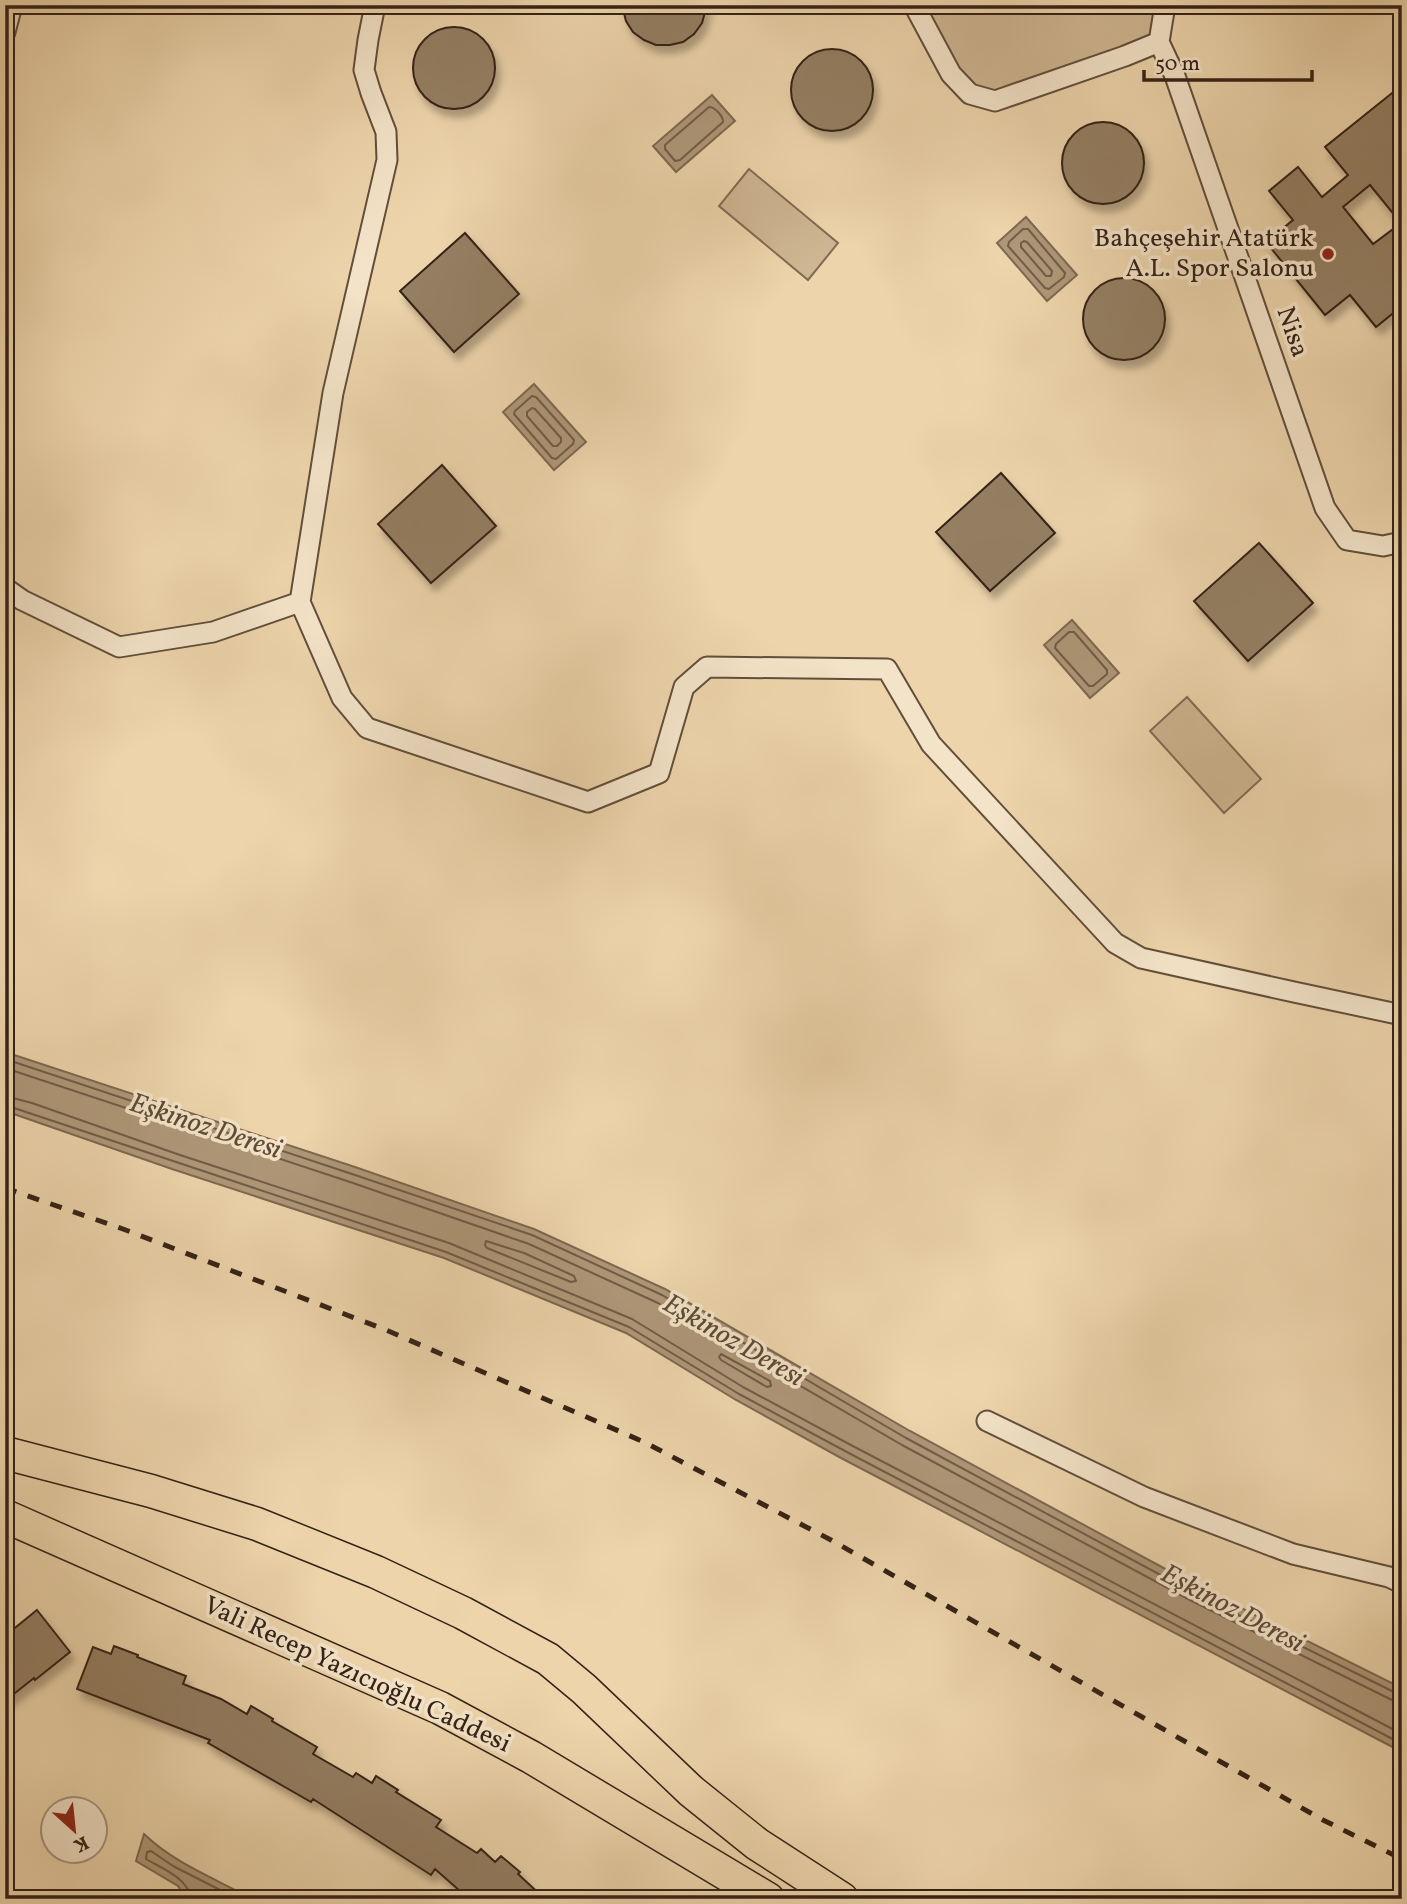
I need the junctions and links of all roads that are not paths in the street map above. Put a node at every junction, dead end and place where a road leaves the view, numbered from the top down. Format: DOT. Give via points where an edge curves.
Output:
graph roads {
  1 [pos="12,5"];
  2 [pos="376,5"];
  3 [pos="914,5"];
  4 [pos="1165,5"];
  5 [pos="5,32"];
  6 [pos="1159,42"];
  7 [pos="1402,542"];
  8 [pos="5,589"];
  9 [pos="300,602"];
  10 [pos="1402,1014"];
  11 [pos="987,1421"];
  12 [pos="5,1453"];
  13 [pos="5,1516"];
  14 [pos="1402,1583"];
  15 [pos="768,1899"];
  16 [pos="842,1899"];
  1 -- 5 [label="street"];
  2 -- 9 [label="street" via="364,70 386,132 387,160 333,393"];
  3 -- 6 [label="street" via="951,74 970,94 995,101"];
  4 -- 6 [label="street"];
  6 -- 7 [label="street, Nisa" via="1175,76 1325,508 1347,540 1383,546"];
  8 -- 9 [label="street" via="119,647 213,632"];
  9 -- 10 [label="street" via="342,698 367,728 588,802 659,773 684,687 707,667 887,668 931,744 1115,943 1141,958"];
  11 -- 14 [label="street" via="1157,1502 1293,1554"];
  12 -- 16 [label="main road" via="257,1524 463,1613 548,1659 691,1791 757,1844"];
  13 -- 15 [label="main road, Vali Recep Yazıcıoğlu Caddesi" via="440,1708"];
}
